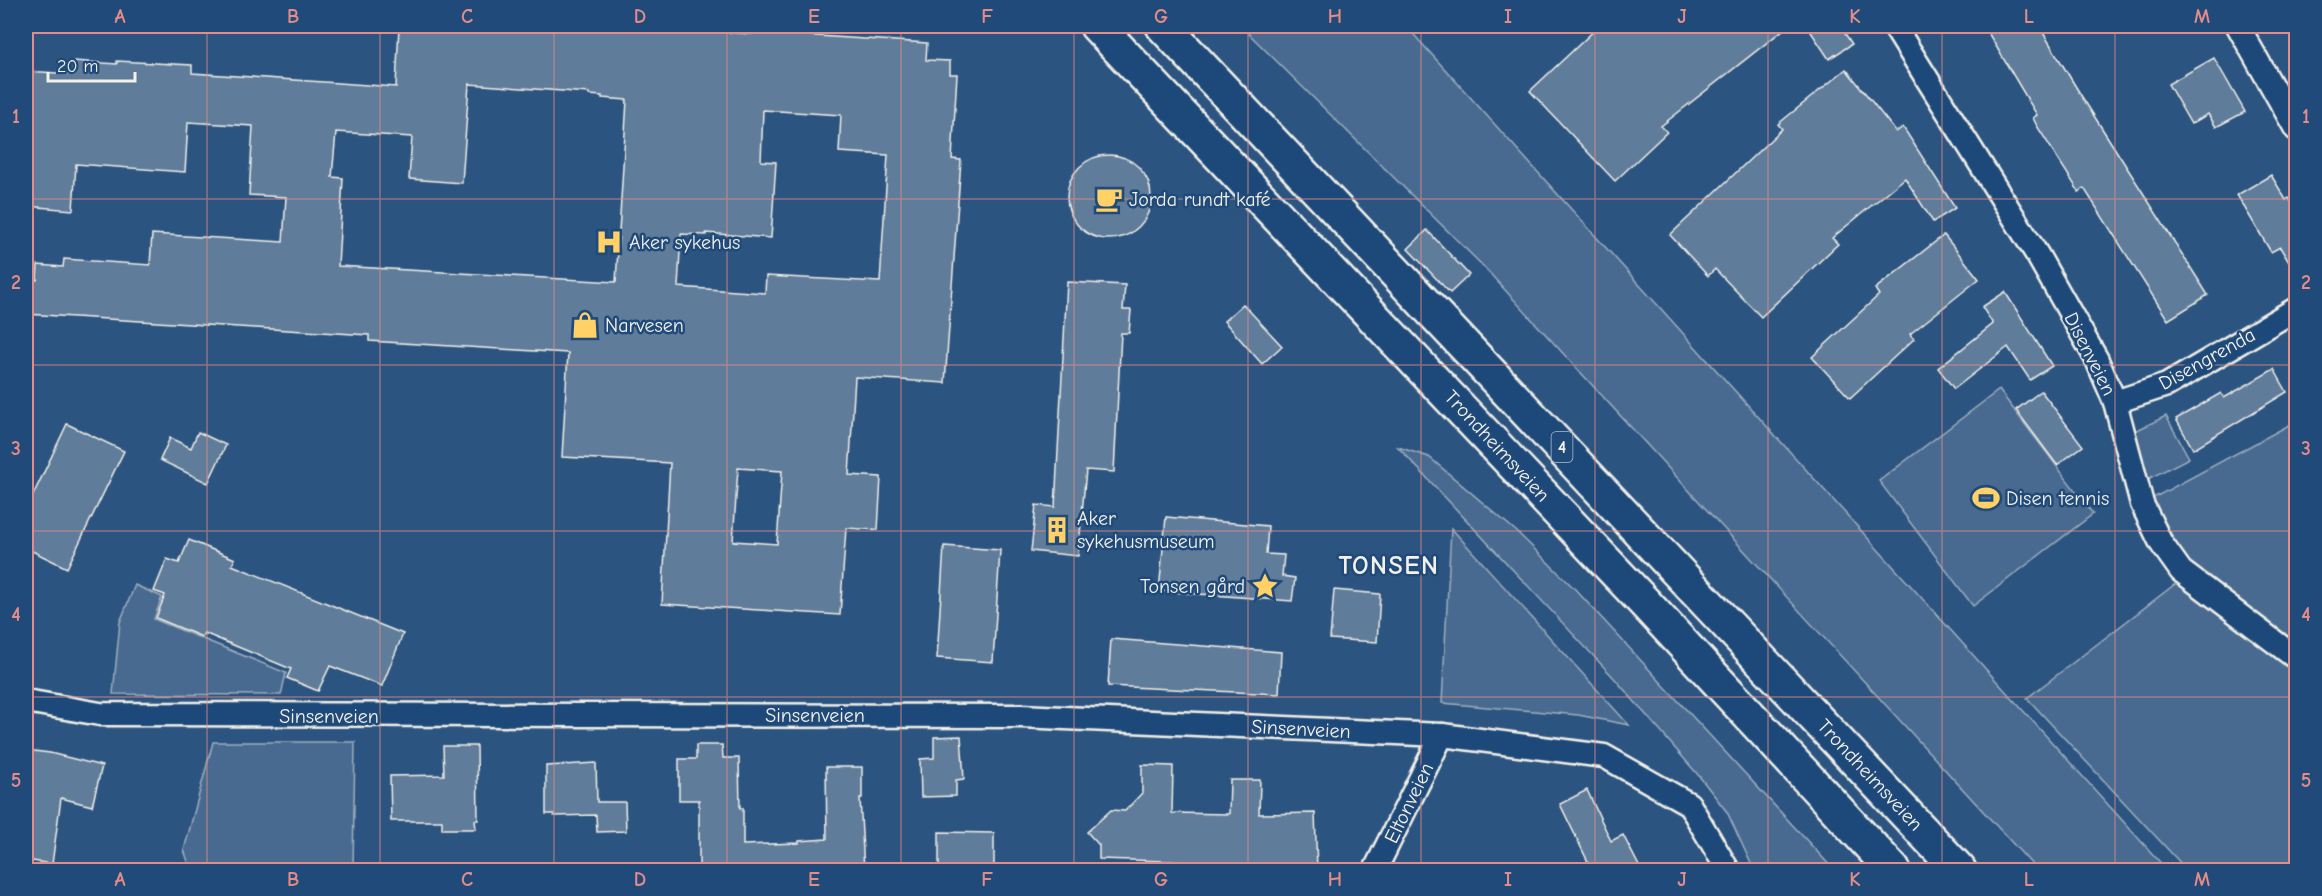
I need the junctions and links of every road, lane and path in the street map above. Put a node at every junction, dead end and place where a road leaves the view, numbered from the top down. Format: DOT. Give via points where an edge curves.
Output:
graph roads {
  1 [pos="1097,26"];
  2 [pos="1163,26"];
  3 [pos="1894,26"];
  4 [pos="2238,26"];
  5 [pos="2296,129"];
  6 [pos="2296,309"];
  7 [pos="2115,402"];
  8 [pos="2296,658"];
  9 [pos="26,701"];
  10 [pos="1442,735"];
  11 [pos="1376,870"];
  12 [pos="1728,870"];
  13 [pos="1893,870"];
  14 [pos="1959,870"];
  1 -- 13 [label="highway, Trondheimsveien / 4"];
  2 -- 14 [label="highway, Trondheimsveien / 4"];
  3 -- 7 [label="street, Disenveien" via="2038,256 2097,360"];
  4 -- 5 [label="street"];
  6 -- 7 [label="street, Disengrenda" via="2167,385"];
  7 -- 8 [label="street, Disenveien" via="2142,504 2161,543 2181,571"];
  9 -- 10 [label="street, Sinsenveien" via="100,714 1021,716"];
  10 -- 11 [label="street, Eltonveien"];
  10 -- 12 [label="street, Sinsenveien" via="1604,756 1689,804"];
}
